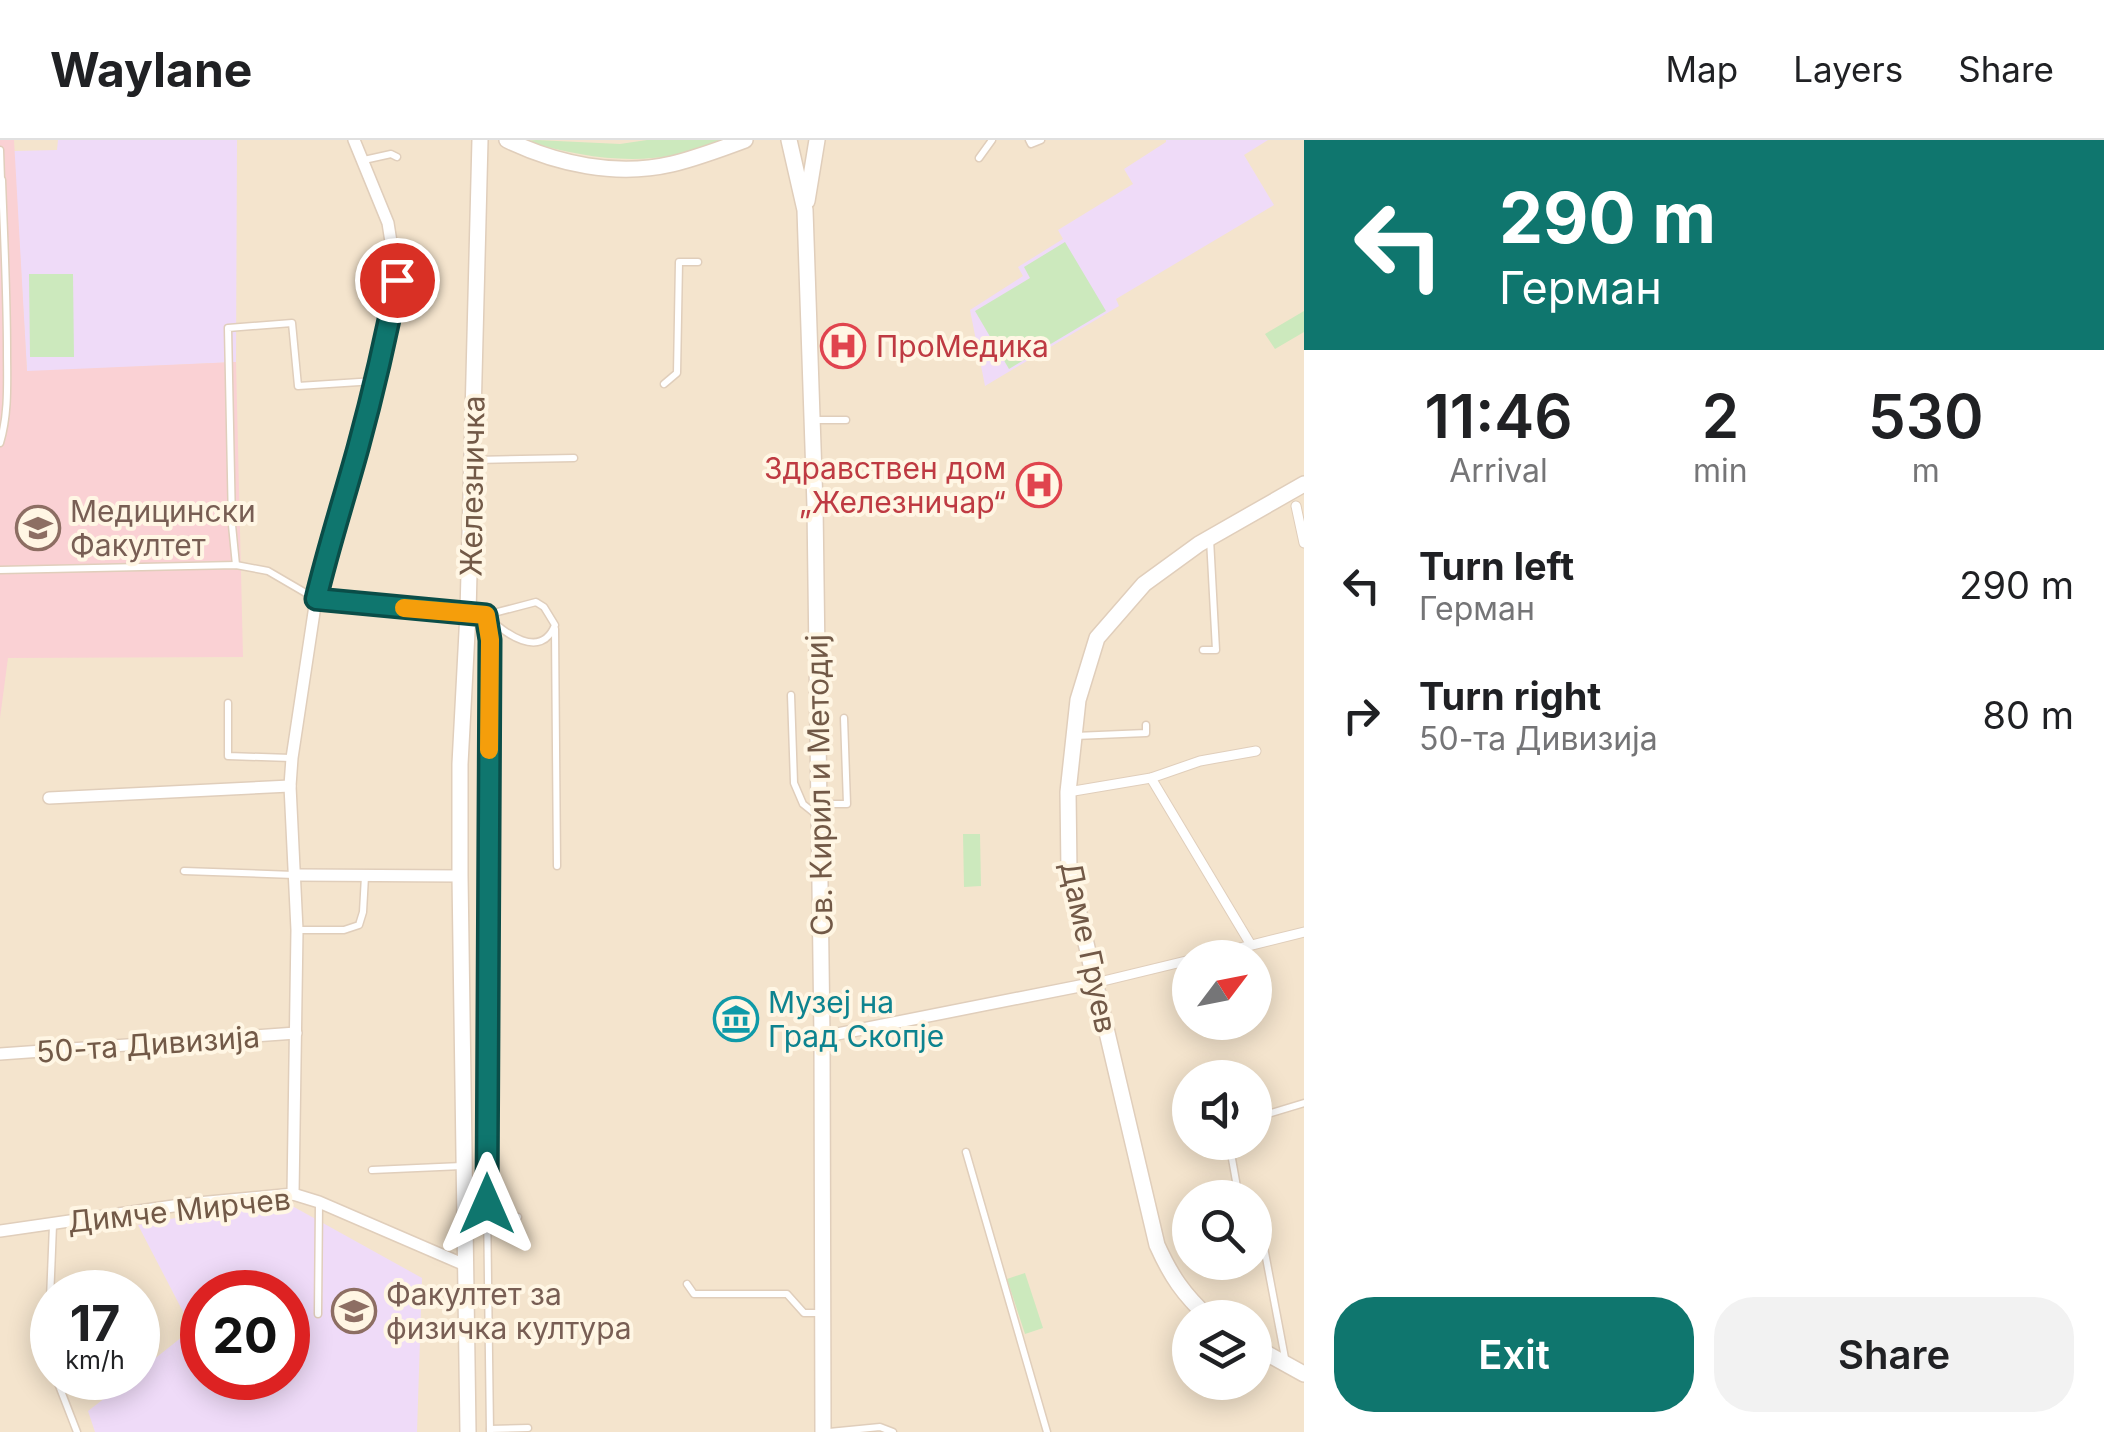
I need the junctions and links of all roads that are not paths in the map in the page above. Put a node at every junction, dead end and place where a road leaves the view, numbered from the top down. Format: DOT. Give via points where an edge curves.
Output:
graph roads {
  1 [pos="354,140"];
  2 [pos="480,140"];
  3 [pos="506,140"];
  4 [pos="746,140"];
  5 [pos="789,140"];
  6 [pos="817,140"];
  7 [pos="992,140"];
  8 [pos="1029,140"];
  9 [pos="1041,140"];
  10 [pos="0,150"];
  11 [pos="397,157"];
  12 [pos="979,158"];
  13 [pos="364,160"];
  14 [pos="1,180"];
  15 [pos="806,210"];
  16 [pos="698,262"];
  17 [pos="375,381"];
  18 [pos="664,384"];
  19 [pos="812,420"];
  20 [pos="846,420"];
  21 [pos="0,443"];
  22 [pos="574,458"];
  23 [pos="472,460"];
  24 [pos="1304,484"];
  25 [pos="1296,506"];
  26 [pos="1210,538"];
  27 [pos="1304,543"];
  28 [pos="236,565"];
  29 [pos="0,570"];
  30 [pos="316,599"];
  31 [pos="468,613"];
  32 [pos="486,615"];
  33 [pos="555,627"];
  34 [pos="1203,650"];
  35 [pos="791,695"];
  36 [pos="228,704"];
  37 [pos="844,718"];
  38 [pos="1146,725"];
  39 [pos="1074,736"];
  40 [pos="1256,751"];
  41 [pos="292,758"];
  42 [pos="1151,778"];
  43 [pos="290,786"];
  44 [pos="1068,792"];
  45 [pos="49,798"];
  46 [pos="819,810"];
  47 [pos="557,866"];
  48 [pos="184,871"];
  49 [pos="296,875"];
  50 [pos="365,876"];
  51 [pos="460,876"];
  52 [pos="297,930"];
  53 [pos="1304,932"];
  54 [pos="1248,940"];
  55 [pos="1271,940"];
  56 [pos="1172,964"];
  57 [pos="1095,982"];
  58 [pos="296,1033"];
  59 [pos="822,1037"];
  60 [pos="0,1054"];
  61 [pos="1304,1103"];
  62 [pos="1272,1113"];
  63 [pos="966,1152"];
  64 [pos="464,1166"];
  65 [pos="372,1170"];
  66 [pos="294,1194"];
  67 [pos="319,1202"];
  68 [pos="465,1204"];
  69 [pos="487,1204"];
  70 [pos="518,1217"];
  71 [pos="487,1218"];
  72 [pos="53,1223"];
  73 [pos="0,1231"];
  74 [pos="466,1266"];
  75 [pos="51,1270"];
  76 [pos="1270,1280"];
  77 [pos="686,1284"];
  78 [pos="1192,1300"];
  79 [pos="822,1313"];
  80 [pos="318,1314"];
  81 [pos="1272,1356"];
  82 [pos="1286,1364"];
  83 [pos="1304,1374"];
  84 [pos="65,1400"];
  85 [pos="528,1428"];
  86 [pos="490,1431"];
  87 [pos="77,1432"];
  88 [pos="468,1432"];
  89 [pos="826,1432"];
  90 [pos="893,1432"];
  91 [pos="1047,1432"];
  1 -- 13 [label="street, 50-та Дивизија"];
  2 -- 23 [label="street, Железничка"];
  3 -- 4 [label="street" via="553,158 620,170 670,165"];
  5 -- 15 [label="street, Св. Кирил и Методиј"];
  6 -- 15 [label="street"];
  7 -- 12 [label="lane"];
  8 -- 9 [label="lane"];
  10 -- 14 [label="lane"];
  11 -- 13 [label="lane"];
  13 -- 17 [label="street, 50-та Дивизија" via="388,223 397,280"];
  14 -- 21 [label="lane" via="7,380"];
  15 -- 19 [label="street, Св. Кирил и Методиј"];
  16 -- 18 [label="lane" via="678,262 677,372"];
  17 -- 28 [label="lane" via="298,386 292,322 228,328"];
  17 -- 30 [label="street, 50-та Дивизија"];
  19 -- 20 [label="lane"];
  19 -- 46 [label="street, Св. Кирил и Методиј"];
  22 -- 23 [label="lane"];
  23 -- 31 [label="street, Железничка"];
  24 -- 26 [label="street, Даме Груев"];
  25 -- 27 [label="street"];
  26 -- 34 [label="lane" via="1216,650"];
  26 -- 39 [label="street, Даме Груев" via="1144,584 1097,638"];
  28 -- 29 [label="lane"];
  28 -- 30 [label="lane" via="268,571"];
  30 -- 31 [label="street"];
  30 -- 41 [label="street, 50-та Дивизија"];
  31 -- 32 [label="lane"];
  31 -- 51 [label="street, Железничка"];
  32 -- 33 [label="lane" via="525,641 544,640"];
  32 -- 33 [label="lane" via="536,602"];
  32 -- 69 [label="lane"];
  33 -- 47 [label="lane"];
  35 -- 46 [label="lane" via="794,783 803,804"];
  36 -- 41 [label="lane" via="228,756"];
  37 -- 46 [label="lane" via="847,804"];
  38 -- 39 [label="lane" via="1146,733"];
  39 -- 44 [label="street, Даме Груев"];
  40 -- 42 [label="street"];
  41 -- 43 [label="street, 50-та Дивизија"];
  42 -- 44 [label="street"];
  42 -- 54 [label="street"];
  43 -- 45 [label="street"];
  43 -- 49 [label="street, 50-та Дивизија"];
  44 -- 57 [label="street, Даме Груев" via="1069,871"];
  46 -- 59 [label="street, Св. Кирил и Методиј"];
  48 -- 49 [label="lane"];
  49 -- 50 [label="street"];
  49 -- 52 [label="street, 50-та Дивизија"];
  50 -- 51 [label="street"];
  50 -- 52 [label="lane" via="358,926"];
  51 -- 64 [label="street, Железничка"];
  52 -- 58 [label="street, 50-та Дивизија"];
  53 -- 55 [label="street"];
  56 -- 57 [label="street"];
  57 -- 59 [label="street"];
  57 -- 78 [label="street, Даме Груев" via="1157,1244"];
  58 -- 60 [label="street, 50-та Дивизија"];
  58 -- 66 [label="street, 50-та Дивизија"];
  59 -- 79 [label="street, Св. Кирил и Методиј"];
  61 -- 62 [label="lane"];
  63 -- 91 [label="lane"];
  64 -- 65 [label="lane"];
  64 -- 68 [label="street, Железничка"];
  66 -- 67 [label="street, Димче Мирчев"];
  66 -- 72 [label="street, Димче Мирчев"];
  67 -- 74 [label="street, Димче Мирчев"];
  67 -- 80 [label="lane"];
  68 -- 69 [label="lane"];
  68 -- 74 [label="street, Железничка"];
  69 -- 71 [label="lane"];
  70 -- 71 [label="lane"];
  71 -- 86 [label="lane"];
  72 -- 73 [label="street, Димче Мирчев"];
  72 -- 75 [label="lane"];
  74 -- 88 [label="street, Железничка"];
  76 -- 82 [label="lane"];
  77 -- 79 [label="lane" via="694,1294 787,1294 804,1313"];
  79 -- 89 [label="street, Св. Кирил и Методиј"];
  81 -- 82 [label="street"];
  82 -- 83 [label="street"];
  84 -- 87 [label="lane"];
  85 -- 86 [label="lane"];
  89 -- 90 [label="lane"];
}
